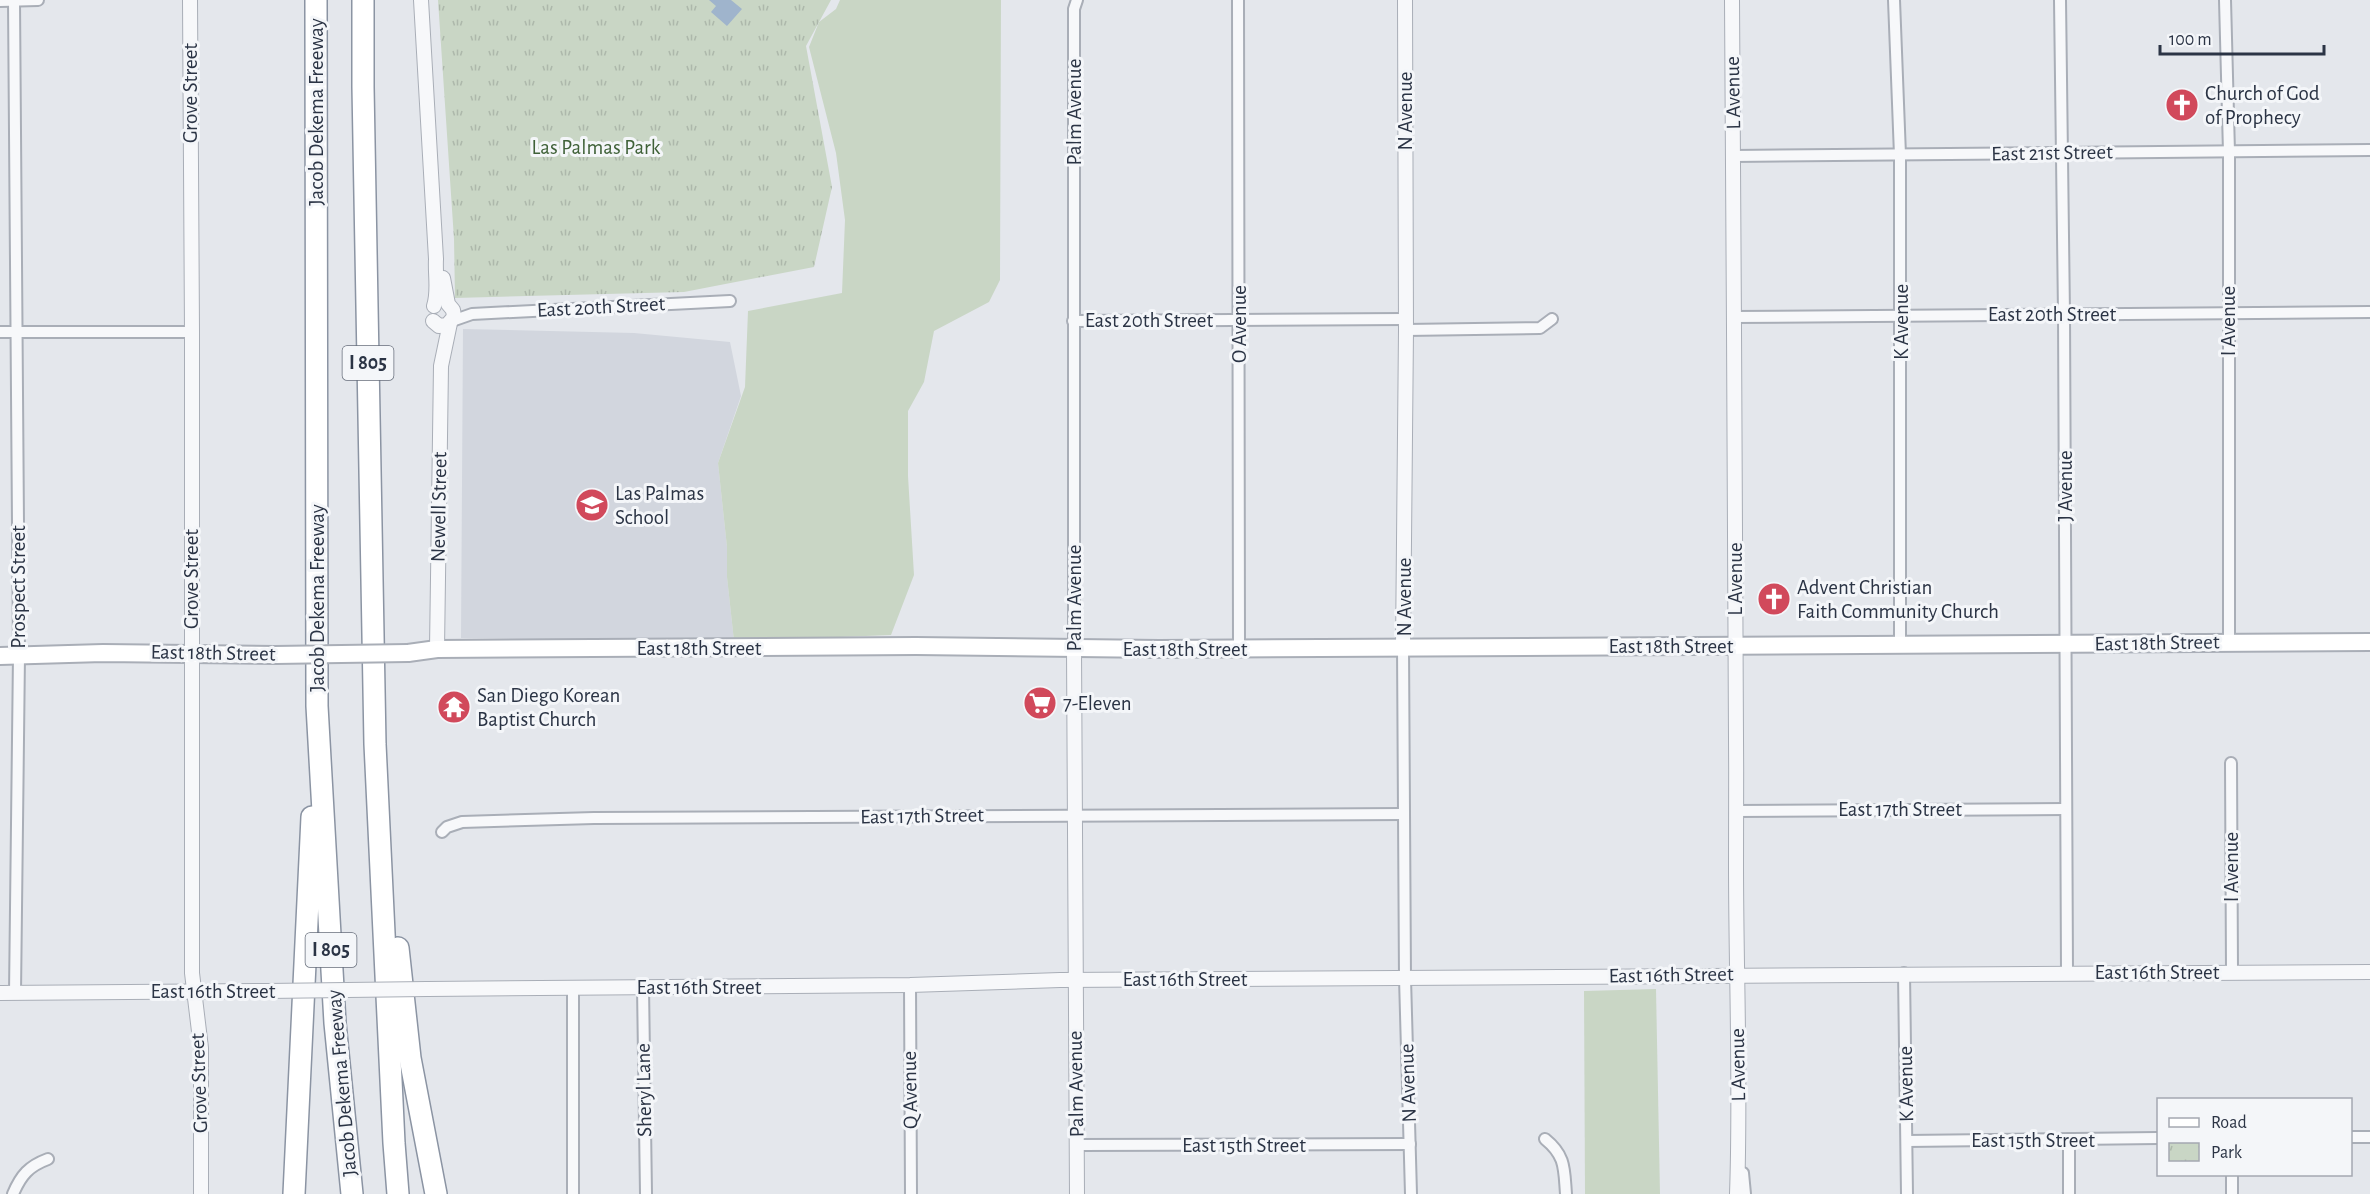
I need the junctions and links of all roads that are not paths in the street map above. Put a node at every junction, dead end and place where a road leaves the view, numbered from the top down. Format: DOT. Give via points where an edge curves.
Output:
graph roads {
  1 [pos="38,0"];
  2 [pos="190,0"];
  3 [pos="316,0"];
  4 [pos="363,0"];
  5 [pos="421,0"];
  6 [pos="1238,0"];
  7 [pos="1405,0"];
  8 [pos="1732,0"];
  9 [pos="1894,0"];
  10 [pos="2060,0"];
  11 [pos="2225,0"];
  12 [pos="0,1"];
  13 [pos="14,1"];
  14 [pos="1077,1"];
  15 [pos="2370,150"];
  16 [pos="2229,152"];
  17 [pos="2063,153"];
  18 [pos="1900,155"];
  19 [pos="1734,156"];
  20 [pos="436,260"];
  21 [pos="730,301"];
  22 [pos="434,306"];
  23 [pos="2370,312"];
  24 [pos="2228,313"];
  25 [pos="451,314"];
  26 [pos="2064,314"];
  27 [pos="1901,315"];
  28 [pos="1733,316"];
  29 [pos="1552,319"];
  30 [pos="1239,320"];
  31 [pos="433,321"];
  32 [pos="1073,321"];
  33 [pos="1406,324"];
  34 [pos="0,332"];
  35 [pos="16,332"];
  36 [pos="192,332"];
  37 [pos="441,366"];
  38 [pos="2229,642"];
  39 [pos="2370,642"];
  40 [pos="1900,644"];
  41 [pos="2066,644"];
  42 [pos="1736,646"];
  43 [pos="1403,647"];
  44 [pos="437,649"];
  45 [pos="1074,649"];
  46 [pos="1239,649"];
  47 [pos="191,652"];
  48 [pos="19,655"];
  49 [pos="0,656"];
  50 [pos="317,706"];
  51 [pos="375,727"];
  52 [pos="2231,763"];
  53 [pos="2065,808"];
  54 [pos="1736,811"];
  55 [pos="1404,814"];
  56 [pos="1074,815"];
  57 [pos="442,832"];
  58 [pos="2067,972"];
  59 [pos="2232,972"];
  60 [pos="2370,972"];
  61 [pos="1904,973"];
  62 [pos="1736,974"];
  63 [pos="1405,978"];
  64 [pos="1075,980"];
  65 [pos="910,985"];
  66 [pos="643,987"];
  67 [pos="573,988"];
  68 [pos="193,992"];
  69 [pos="0,993"];
  70 [pos="15,993"];
  71 [pos="2352,1137"];
  72 [pos="2370,1137"];
  73 [pos="2157,1138"];
  74 [pos="1545,1139"];
  75 [pos="2069,1139"];
  76 [pos="1739,1141"];
  77 [pos="1907,1141"];
  78 [pos="1410,1144"];
  79 [pos="1078,1145"];
  80 [pos="48,1159"];
  81 [pos="2232,1176"];
  82 [pos="13,1194"];
  83 [pos="201,1194"];
  84 [pos="294,1194"];
  85 [pos="352,1194"];
  86 [pos="398,1194"];
  87 [pos="436,1194"];
  88 [pos="573,1194"];
  89 [pos="646,1194"];
  90 [pos="911,1194"];
  91 [pos="1077,1194"];
  92 [pos="1411,1194"];
  93 [pos="1566,1194"];
  94 [pos="1737,1194"];
  95 [pos="1745,1194"];
  96 [pos="1907,1194"];
  97 [pos="2069,1194"];
  98 [pos="2232,1194"];
  1 -- 13 [label="street"];
  2 -- 36 [label="street, Grove Street"];
  3 -- 50 [label="highway, Jacob Dekema Freeway / I 805"];
  4 -- 51 [label="highway, I 805"];
  5 -- 20 [label="street, Newell Street"];
  6 -- 30 [label="street, O Avenue"];
  7 -- 33 [label="street, N Avenue"];
  8 -- 19 [label="street, L Avenue"];
  9 -- 18 [label="street, K Avenue"];
  10 -- 17 [label="street, J Avenue"];
  11 -- 16 [label="street, I Avenue"];
  12 -- 13 [label="street"];
  13 -- 35 [label="street, Prospect Street"];
  14 -- 32 [label="street, Palm Avenue"];
  15 -- 16 [label="street, East 21st Street"];
  16 -- 17 [label="street, East 21st Street"];
  16 -- 24 [label="street, I Avenue"];
  17 -- 18 [label="street, East 21st Street"];
  17 -- 26 [label="street, J Avenue"];
  18 -- 19 [label="street, East 21st Street"];
  18 -- 27 [label="street, K Avenue"];
  19 -- 28 [label="street, L Avenue"];
  20 -- 22 [label="street, Newell Street" via="438,292"];
  20 -- 25 [label="street, Newell Street"];
  21 -- 25 [label="street, East 20th Street"];
  22 -- 25 [label="street" via="441,303"];
  22 -- 31 [label="street, Newell Street"];
  23 -- 24 [label="street, East 20th Street"];
  24 -- 26 [label="street, East 20th Street"];
  24 -- 38 [label="street, I Avenue"];
  25 -- 31 [label="street" via="439,326"];
  25 -- 37 [label="street, Newell Street"];
  26 -- 27 [label="street, East 20th Street"];
  26 -- 41 [label="street, J Avenue"];
  27 -- 28 [label="street, East 20th Street"];
  27 -- 40 [label="street, K Avenue"];
  28 -- 42 [label="street, L Avenue"];
  29 -- 33 [label="street, East 20th Street" via="1540,328"];
  30 -- 32 [label="street, East 20th Street"];
  30 -- 33 [label="street, East 20th Street"];
  30 -- 46 [label="street, O Avenue"];
  31 -- 37 [label="street, Newell Street"];
  32 -- 45 [label="street, Palm Avenue"];
  33 -- 43 [label="street, N Avenue"];
  34 -- 35 [label="street"];
  35 -- 36 [label="street"];
  35 -- 48 [label="street, Prospect Street"];
  36 -- 47 [label="street, Grove Street"];
  37 -- 44 [label="street, Newell Street"];
  38 -- 39 [label="main road, East 18th Street"];
  38 -- 41 [label="main road, East 18th Street"];
  40 -- 41 [label="main road, East 18th Street"];
  40 -- 42 [label="main road, East 18th Street"];
  41 -- 53 [label="street, J Avenue"];
  42 -- 43 [label="main road, East 18th Street"];
  42 -- 54 [label="street, L Avenue"];
  43 -- 46 [label="main road, East 18th Street"];
  43 -- 55 [label="street, N Avenue"];
  44 -- 45 [label="main road, East 18th Street"];
  44 -- 47 [label="main road, East 18th Street, bridge" via="408,653"];
  45 -- 46 [label="main road, East 18th Street"];
  45 -- 56 [label="street, Palm Avenue"];
  47 -- 48 [label="main road, East 18th Street"];
  47 -- 68 [label="street, Grove Street"];
  48 -- 49 [label="main road, East 18th Street"];
  48 -- 70 [label="street, Prospect Street"];
  50 -- 84 [label="highway"];
  50 -- 85 [label="highway, Jacob Dekema Freeway / I 805" via="335,1023"];
  51 -- 86 [label="highway, I 805"];
  51 -- 87 [label="highway" via="410,1058"];
  52 -- 59 [label="street, I Avenue"];
  53 -- 54 [label="street, East 17th Street"];
  53 -- 58 [label="street, J Avenue"];
  54 -- 62 [label="street, L Avenue"];
  55 -- 56 [label="street, East 17th Street"];
  55 -- 63 [label="street, N Avenue"];
  56 -- 57 [label="street, East 17th Street" via="558,819 462,822"];
  56 -- 64 [label="street, Palm Avenue"];
  58 -- 59 [label="street, East 16th Street"];
  58 -- 61 [label="street, East 16th Street"];
  59 -- 60 [label="street, East 16th Street"];
  61 -- 62 [label="street, East 16th Street"];
  61 -- 77 [label="street, K Avenue"];
  62 -- 63 [label="street, East 16th Street"];
  62 -- 76 [label="street, L Avenue"];
  63 -- 64 [label="street, East 16th Street"];
  63 -- 78 [label="street, N Avenue"];
  64 -- 65 [label="street, East 16th Street"];
  64 -- 79 [label="street, Palm Avenue"];
  65 -- 66 [label="street, East 16th Street"];
  65 -- 90 [label="street, Q Avenue"];
  66 -- 67 [label="street, East 16th Street"];
  66 -- 89 [label="street, Sheryl Lane"];
  67 -- 68 [label="street, East 16th Street, bridge"];
  67 -- 88 [label="street"];
  68 -- 70 [label="street, East 16th Street"];
  68 -- 83 [label="street, Grove Street" via="201,1048"];
  69 -- 70 [label="street, East 16th Street"];
  71 -- 72 [label="street"];
  73 -- 75 [label="street, East 15th Street"];
  74 -- 93 [label="street" via="1558,1149"];
  75 -- 77 [label="street, East 15th Street"];
  75 -- 97 [label="street"];
  76 -- 94 [label="street"];
  76 -- 95 [label="street, L Avenue"];
  77 -- 96 [label="street, K Avenue"];
  78 -- 79 [label="street, East 15th Street"];
  78 -- 92 [label="street, N Avenue"];
  79 -- 91 [label="street, Palm Avenue"];
  80 -- 82 [label="street" via="31,1166 19,1179"];
  81 -- 98 [label="street"];
}
